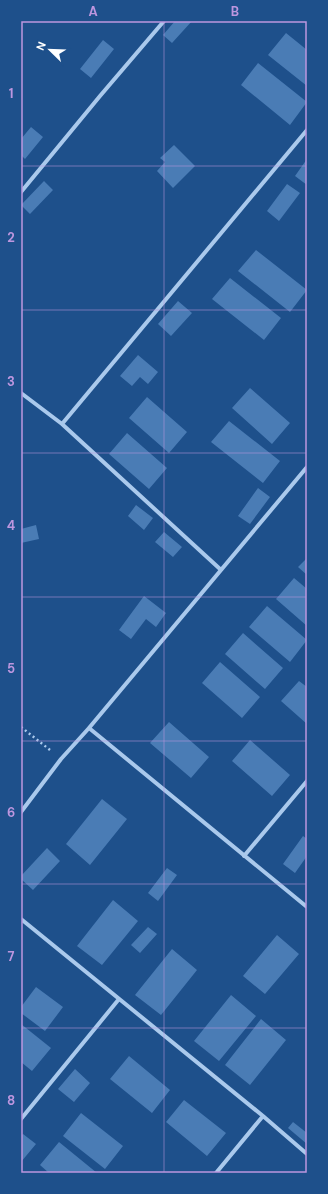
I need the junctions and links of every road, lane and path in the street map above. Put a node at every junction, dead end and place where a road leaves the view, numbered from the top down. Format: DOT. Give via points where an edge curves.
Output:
graph roads {
  1 [pos="164,21"];
  2 [pos="307,130"];
  3 [pos="21,192"];
  4 [pos="21,393"];
  5 [pos="62,424"];
  6 [pos="307,467"];
  7 [pos="220,569"];
  8 [pos="21,727"];
  9 [pos="89,728"];
  10 [pos="61,759"];
  11 [pos="307,781"];
  12 [pos="21,812"];
  13 [pos="244,856"];
  14 [pos="307,907"];
  15 [pos="21,919"];
  16 [pos="119,999"];
  17 [pos="263,1116"];
  18 [pos="21,1119"];
  19 [pos="307,1154"];
  20 [pos="216,1173"];
  1 -- 3 [label="street"];
  2 -- 5 [label="street"];
  4 -- 5 [label="street"];
  5 -- 7 [label="street"];
  6 -- 7 [label="street"];
  7 -- 9 [label="street"];
  8 -- 10 [label="path"];
  9 -- 10 [label="street"];
  9 -- 13 [label="street"];
  10 -- 12 [label="street"];
  11 -- 13 [label="street"];
  13 -- 14 [label="street"];
  15 -- 16 [label="street"];
  16 -- 17 [label="street"];
  16 -- 18 [label="street"];
  17 -- 19 [label="street"];
  17 -- 20 [label="street"];
}
